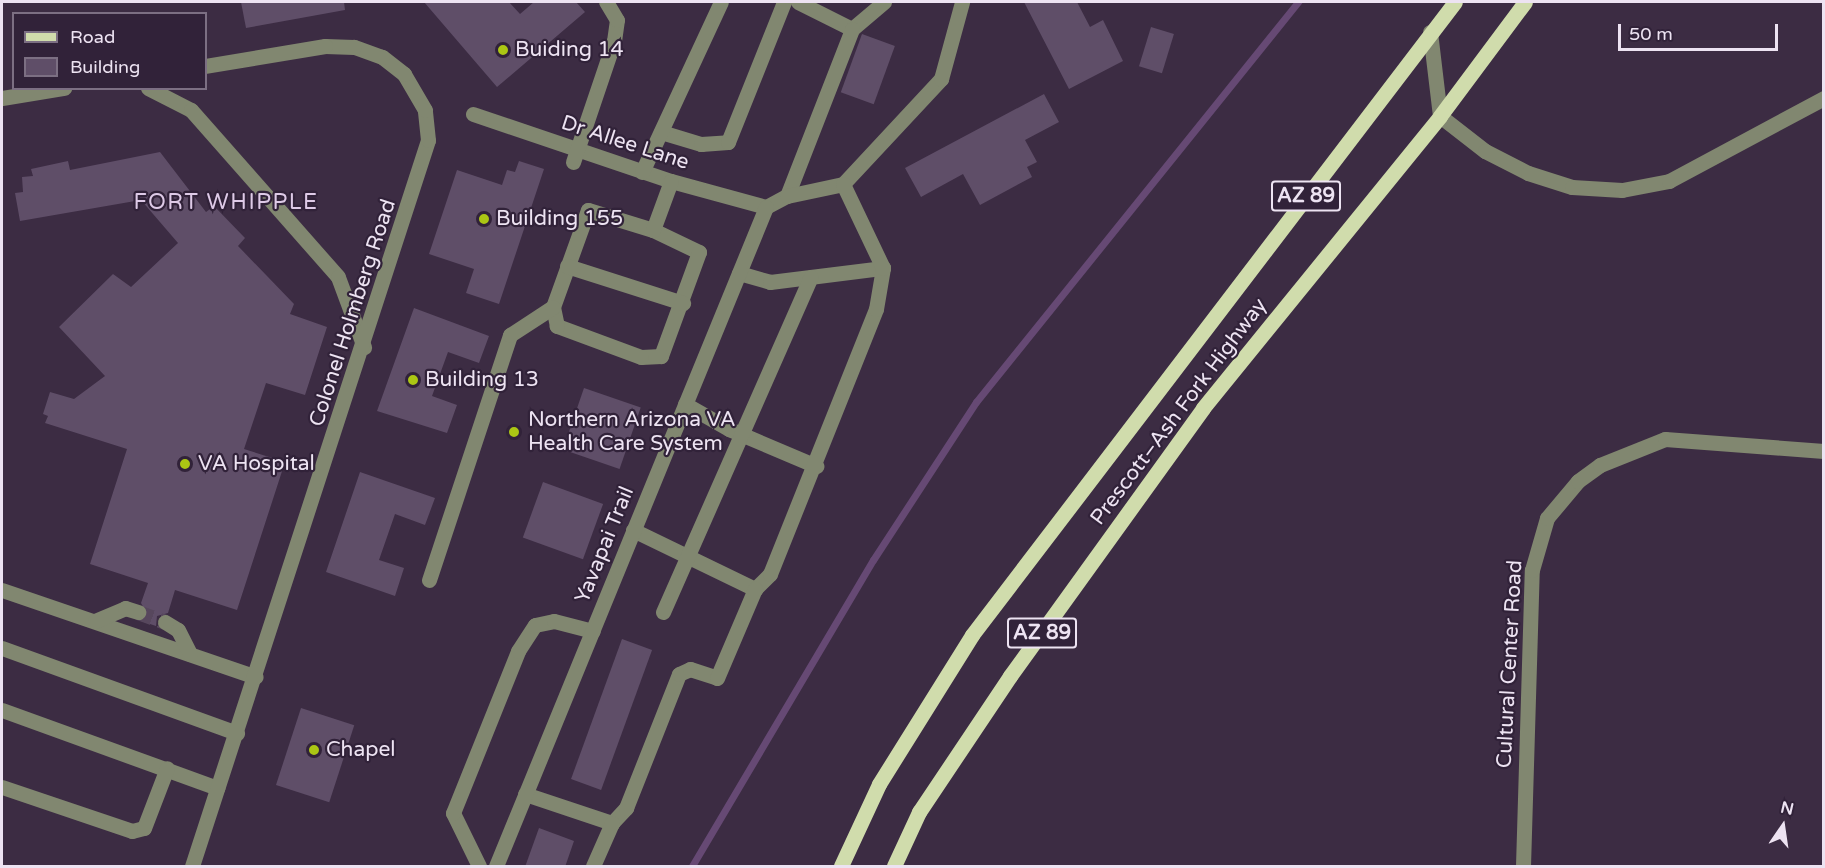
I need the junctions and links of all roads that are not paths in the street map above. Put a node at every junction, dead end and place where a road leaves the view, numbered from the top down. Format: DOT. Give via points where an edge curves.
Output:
graph roads {
  1 [pos="606,2"];
  2 [pos="721,2"];
  3 [pos="784,2"];
  4 [pos="798,2"];
  5 [pos="884,2"];
  6 [pos="962,2"];
  7 [pos="1455,2"];
  8 [pos="1525,2"];
  9 [pos="852,29"];
  10 [pos="1431,32"];
  11 [pos="207,66"];
  12 [pos="52,90"];
  13 [pos="152,90"];
  14 [pos="2,98"];
  15 [pos="1824,98"];
  16 [pos="472,114"];
  17 [pos="1440,116"];
  18 [pos="661,132"];
  19 [pos="575,156"];
  20 [pos="642,172"];
  21 [pos="670,181"];
  22 [pos="843,184"];
  23 [pos="786,196"];
  24 [pos="766,207"];
  25 [pos="653,230"];
  26 [pos="567,266"];
  27 [pos="883,268"];
  28 [pos="739,273"];
  29 [pos="811,277"];
  30 [pos="683,303"];
  31 [pos="553,307"];
  32 [pos="364,347"];
  33 [pos="685,404"];
  34 [pos="744,435"];
  35 [pos="1824,451"];
  36 [pos="816,466"];
  37 [pos="633,530"];
  38 [pos="688,560"];
  39 [pos="429,580"];
  40 [pos="755,589"];
  41 [pos="2,590"];
  42 [pos="138,612"];
  43 [pos="663,612"];
  44 [pos="95,621"];
  45 [pos="165,622"];
  46 [pos="593,631"];
  47 [pos="2,648"];
  48 [pos="190,654"];
  49 [pos="256,677"];
  50 [pos="2,710"];
  51 [pos="237,733"];
  52 [pos="167,768"];
  53 [pos="2,787"];
  54 [pos="217,788"];
  55 [pos="525,794"];
  56 [pos="612,823"];
  57 [pos="192,867"];
  58 [pos="478,867"];
  59 [pos="496,867"];
  60 [pos="594,867"];
  61 [pos="841,867"];
  62 [pos="894,867"];
  63 [pos="1522,867"];
  1 -- 19 [label="lane" via="617,20 615,41"];
  2 -- 18 [label="lane"];
  3 -- 18 [label="lane" via="728,142 701,144"];
  4 -- 9 [label="lane"];
  5 -- 9 [label="lane"];
  6 -- 22 [label="lane" via="941,79"];
  7 -- 10 [label="main road, Prescott–Ash Fork Highway / AZ 89"];
  8 -- 17 [label="main road, Prescott–Ash Fork Highway / AZ 89"];
  9 -- 23 [label="lane"];
  10 -- 17 [label="lane"];
  10 -- 61 [label="main road, Prescott–Ash Fork Highway / AZ 89" via="972,635 879,784"];
  11 -- 32 [label="lane, Colonel Holmberg Road" via="325,46 354,47 381,57 404,74 425,110 428,140 422,170"];
  12 -- 14 [label="lane"];
  13 -- 32 [label="lane" via="191,110 338,277"];
  15 -- 17 [label="lane" via="1669,181 1622,190 1572,187 1528,173 1485,151"];
  16 -- 19 [label="lane, Dr Allee Lane"];
  17 -- 62 [label="main road, Prescott–Ash Fork Highway / AZ 89" via="1203,408 1010,676 920,812"];
  18 -- 20 [label="lane"];
  19 -- 20 [label="lane, Dr Allee Lane"];
  20 -- 21 [label="lane, Dr Allee Lane"];
  21 -- 24 [label="lane, Dr Allee Lane"];
  21 -- 25 [label="lane"];
  22 -- 23 [label="lane"];
  22 -- 27 [label="lane"];
  23 -- 24 [label="lane"];
  24 -- 28 [label="lane, Yavapai Trail"];
  25 -- 26 [label="lane" via="588,210"];
  25 -- 30 [label="lane" via="698,249"];
  26 -- 30 [label="lane"];
  26 -- 31 [label="lane"];
  27 -- 29 [label="lane"];
  27 -- 36 [label="lane" via="876,309"];
  28 -- 29 [label="lane" via="770,282"];
  28 -- 33 [label="lane, Yavapai Trail"];
  29 -- 34 [label="lane"];
  30 -- 31 [label="lane" via="661,356 641,357 557,326"];
  31 -- 39 [label="lane" via="510,335"];
  32 -- 49 [label="lane, Colonel Holmberg Road"];
  33 -- 34 [label="lane"];
  33 -- 37 [label="lane, Yavapai Trail"];
  34 -- 36 [label="lane"];
  34 -- 38 [label="lane"];
  35 -- 63 [label="lane, Cultural Center Road" via="1665,439 1599,465 1578,481 1547,519 1532,570"];
  36 -- 40 [label="lane" via="770,574"];
  37 -- 38 [label="lane"];
  37 -- 46 [label="lane, Yavapai Trail"];
  38 -- 40 [label="lane"];
  38 -- 43 [label="lane"];
  40 -- 56 [label="lane" via="717,678 690,669 679,674 626,808"];
  41 -- 44 [label="lane"];
  42 -- 44 [label="lane" via="125,608"];
  44 -- 48 [label="lane"];
  45 -- 48 [label="lane" via="178,630"];
  46 -- 55 [label="lane, Yavapai Trail"];
  46 -- 58 [label="lane" via="554,621 535,625 518,651 453,813"];
  47 -- 51 [label="lane"];
  48 -- 49 [label="lane"];
  49 -- 51 [label="lane, Colonel Holmberg Road"];
  50 -- 52 [label="lane"];
  51 -- 54 [label="lane, Colonel Holmberg Road"];
  52 -- 53 [label="lane" via="144,828 132,831"];
  52 -- 54 [label="lane"];
  54 -- 57 [label="lane, Colonel Holmberg Road"];
  55 -- 56 [label="lane"];
  55 -- 59 [label="lane, Yavapai Trail"];
  56 -- 60 [label="lane"];
}
